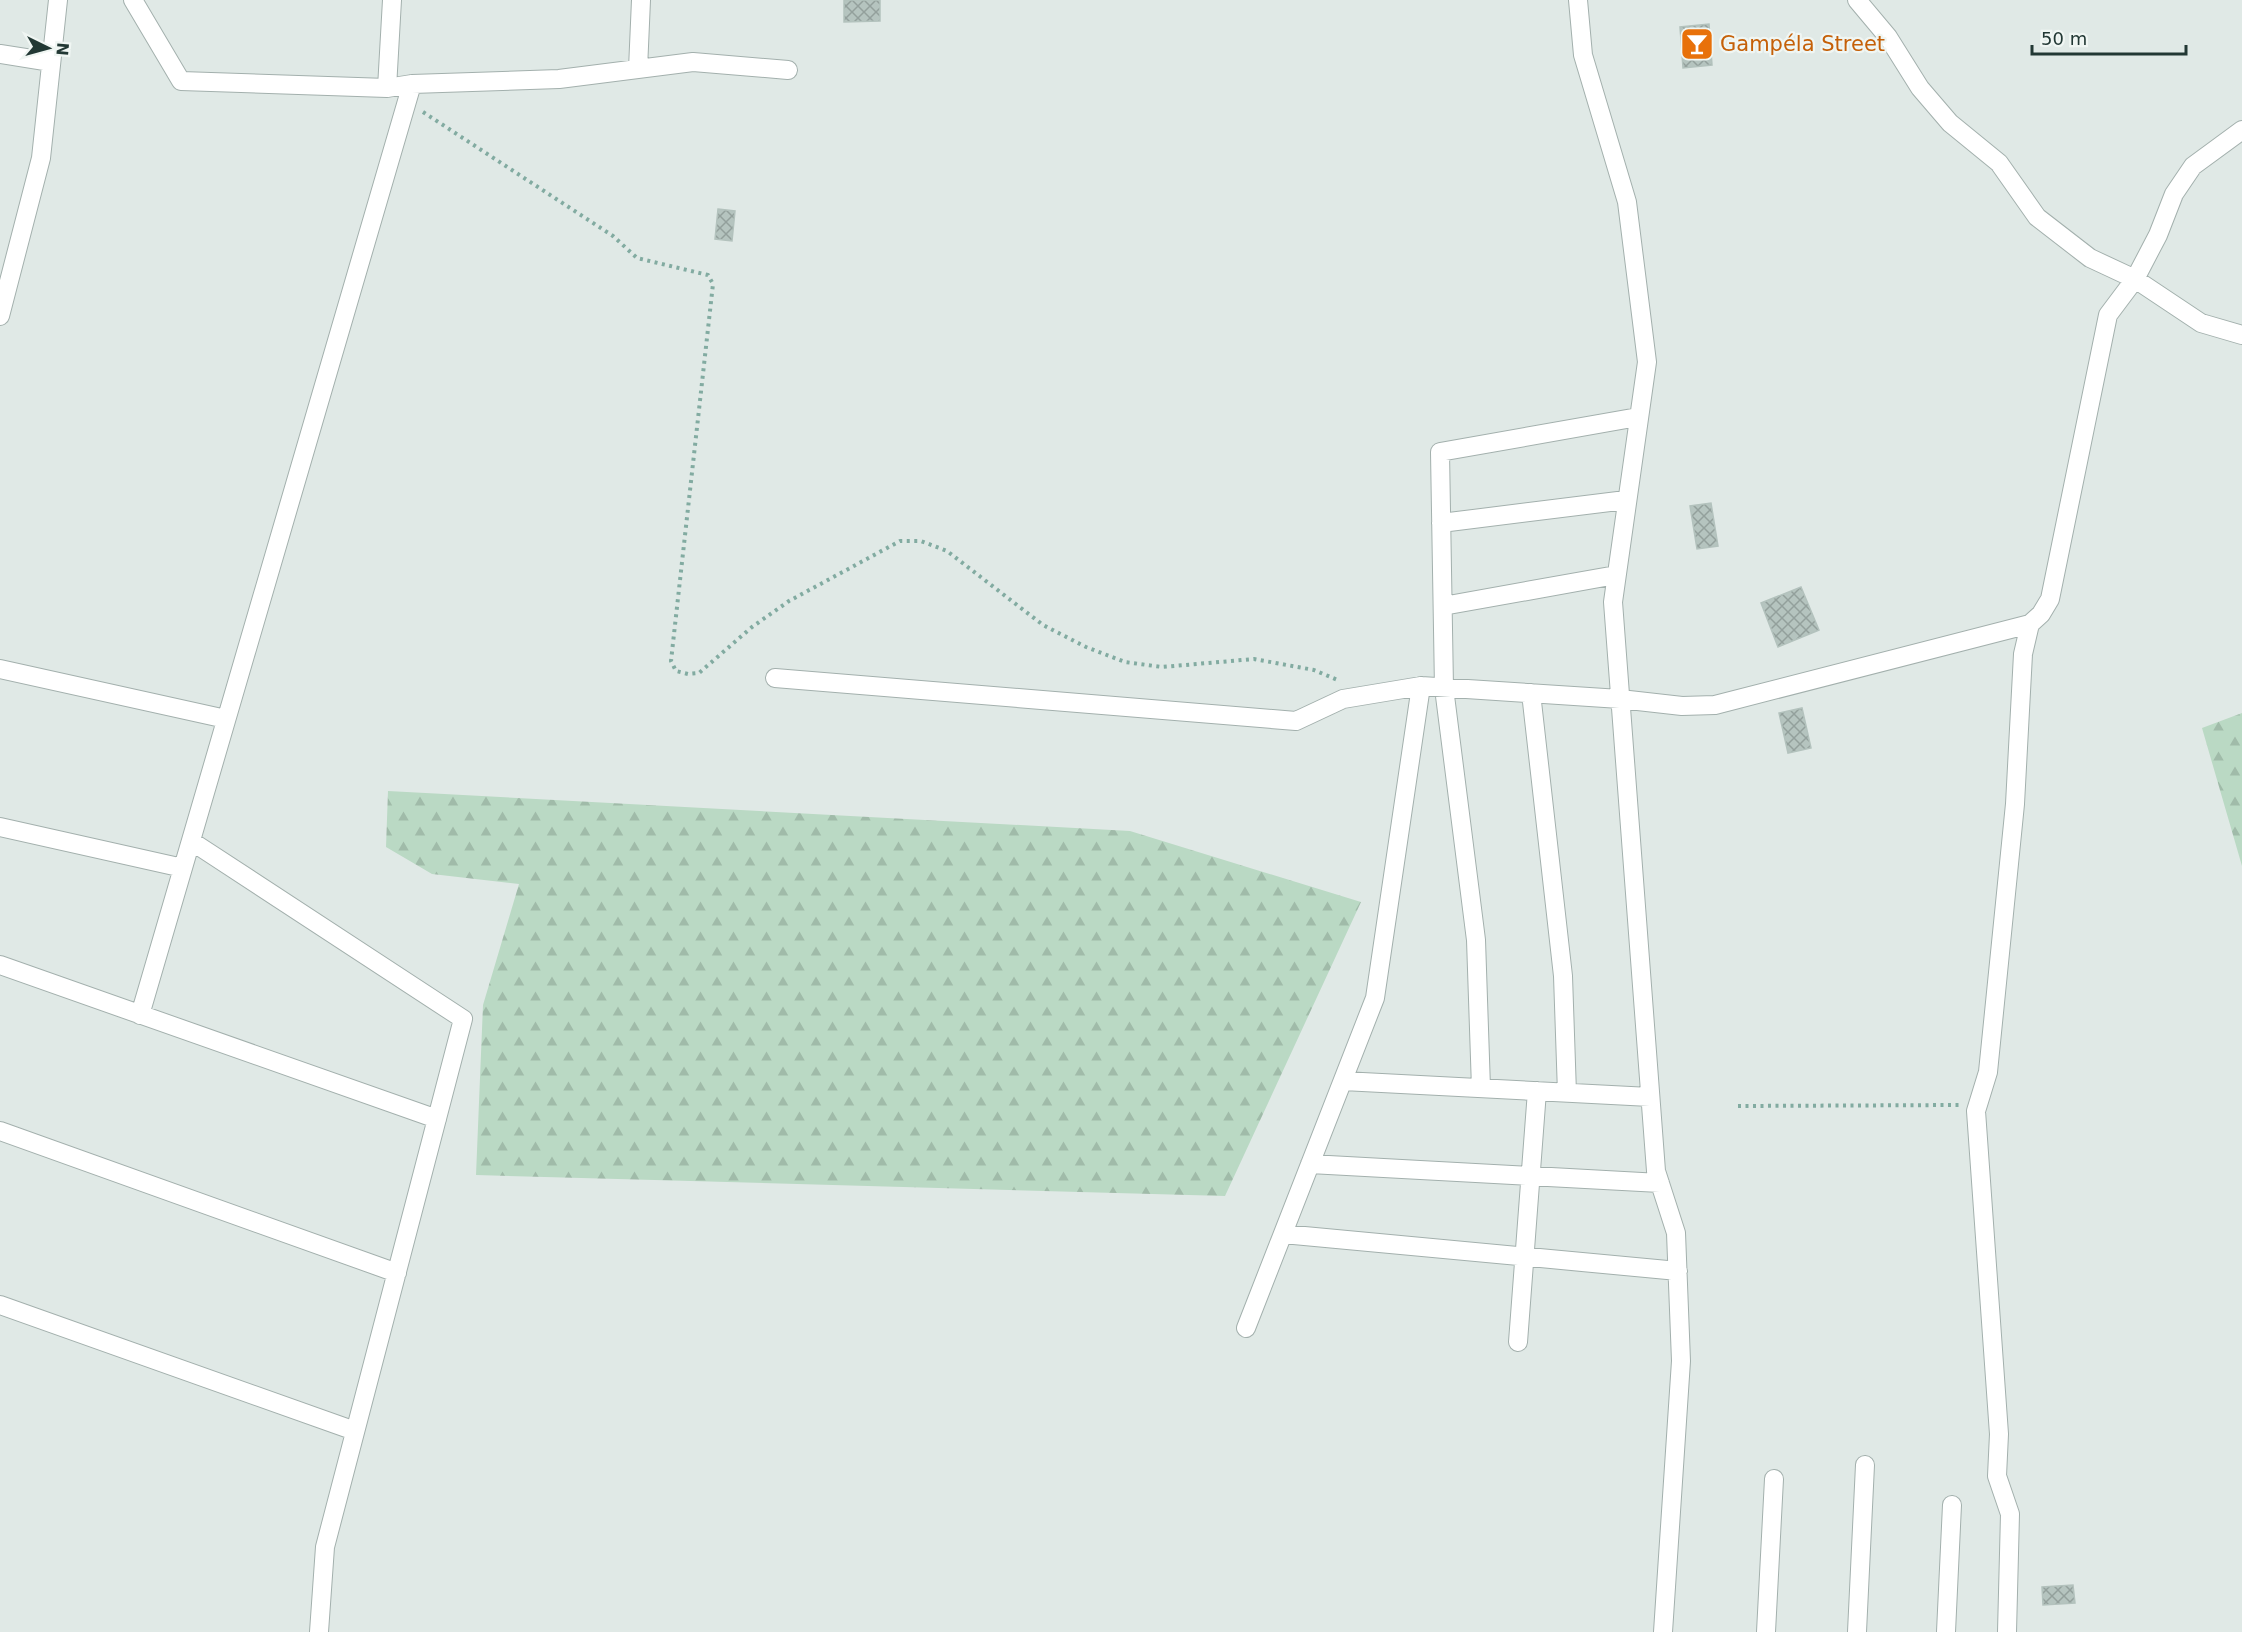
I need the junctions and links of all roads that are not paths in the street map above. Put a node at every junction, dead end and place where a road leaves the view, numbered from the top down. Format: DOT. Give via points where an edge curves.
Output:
graph roads {
  1 [pos="58,0"];
  2 [pos="134,0"];
  3 [pos="392,0"];
  4 [pos="641,0"];
  5 [pos="1578,0"];
  6 [pos="1857,0"];
  7 [pos="0,54"];
  8 [pos="51,62"];
  9 [pos="638,69"];
  10 [pos="788,70"];
  11 [pos="387,88"];
  12 [pos="409,93"];
  13 [pos="2242,130"];
  14 [pos="5,272"];
  15 [pos="2134,279"];
  16 [pos="0,316"];
  17 [pos="2242,335"];
  18 [pos="1638,417"];
  19 [pos="1626,500"];
  20 [pos="1442,523"];
  21 [pos="1616,575"];
  22 [pos="1443,606"];
  23 [pos="2030,624"];
  24 [pos="0,669"];
  25 [pos="775,678"];
  26 [pos="1421,686"];
  27 [pos="1444,688"];
  28 [pos="1531,693"];
  29 [pos="1620,699"];
  30 [pos="226,719"];
  31 [pos="0,827"];
  32 [pos="191,842"];
  33 [pos="183,868"];
  34 [pos="0,965"];
  35 [pos="140,1015"];
  36 [pos="1343,1081"];
  37 [pos="1481,1088"];
  38 [pos="1537,1091"];
  39 [pos="1567,1093"];
  40 [pos="1650,1097"];
  41 [pos="437,1119"];
  42 [pos="0,1131"];
  43 [pos="1310,1164"];
  44 [pos="1531,1176"];
  45 [pos="1660,1183"];
  46 [pos="1282,1234"];
  47 [pos="1524,1257"];
  48 [pos="1677,1271"];
  49 [pos="397,1274"];
  50 [pos="0,1305"];
  51 [pos="1246,1328"];
  52 [pos="1518,1342"];
  53 [pos="355,1431"];
  54 [pos="1865,1466"];
  55 [pos="1774,1479"];
  56 [pos="1952,1505"];
  57 [pos="319,1632"];
  58 [pos="1663,1632"];
  59 [pos="1766,1632"];
  60 [pos="1857,1632"];
  61 [pos="1946,1632"];
  62 [pos="2007,1632"];
  1 -- 8 [label="street"];
  2 -- 11 [label="street" via="181,81"];
  3 -- 11 [label="street"];
  4 -- 9 [label="street"];
  5 -- 18 [label="street" via="1582,55 1627,202 1647,362"];
  6 -- 15 [label="street" via="1888,37 1920,88 1950,123 1999,163 2037,217 2090,258"];
  7 -- 8 [label="street"];
  8 -- 14 [label="street" via="41,158"];
  9 -- 10 [label="street" via="693,62"];
  9 -- 12 [label="street"];
  11 -- 12 [label="street"];
  12 -- 30 [label="street"];
  13 -- 15 [label="street" via="2193,166"];
  14 -- 16 [label="street"];
  15 -- 17 [label="street" via="2201,323"];
  15 -- 23 [label="street" via="2108,315 2050,598"];
  18 -- 19 [label="street"];
  18 -- 20 [label="street" via="1440,452"];
  19 -- 20 [label="street"];
  19 -- 21 [label="street"];
  20 -- 22 [label="street"];
  21 -- 22 [label="street"];
  21 -- 29 [label="street" via="1613,602"];
  22 -- 27 [label="street"];
  23 -- 29 [label="street" via="1715,705 1682,706"];
  23 -- 62 [label="street" via="2024,654 2015,804 1988,1072 1976,1111 1999,1434 1997,1476 2010,1514"];
  24 -- 30 [label="street"];
  25 -- 26 [label="street" via="1296,721 1343,699"];
  26 -- 27 [label="street"];
  26 -- 36 [label="street" via="1375,998"];
  27 -- 28 [label="street"];
  27 -- 37 [label="street" via="1476,940"];
  28 -- 29 [label="street"];
  28 -- 39 [label="street" via="1563,976"];
  29 -- 40 [label="street"];
  30 -- 32 [label="street"];
  31 -- 33 [label="street"];
  32 -- 33 [label="street"];
  32 -- 41 [label="street" via="463,1019"];
  33 -- 35 [label="street"];
  34 -- 35 [label="street"];
  35 -- 41 [label="street"];
  36 -- 37 [label="street"];
  36 -- 43 [label="street"];
  37 -- 38 [label="street"];
  38 -- 39 [label="street"];
  38 -- 44 [label="street"];
  39 -- 40 [label="street"];
  40 -- 45 [label="street"];
  41 -- 49 [label="street"];
  42 -- 49 [label="street"];
  43 -- 44 [label="street"];
  43 -- 46 [label="street"];
  44 -- 45 [label="street"];
  44 -- 47 [label="street"];
  45 -- 48 [label="street" via="1676,1233"];
  46 -- 47 [label="street"];
  46 -- 51 [label="street"];
  47 -- 48 [label="street"];
  47 -- 52 [label="street"];
  48 -- 58 [label="street" via="1681,1361"];
  49 -- 53 [label="street"];
  50 -- 53 [label="street"];
  53 -- 57 [label="street" via="325,1547"];
  54 -- 60 [label="street"];
  55 -- 59 [label="street"];
  56 -- 61 [label="street"];
}
